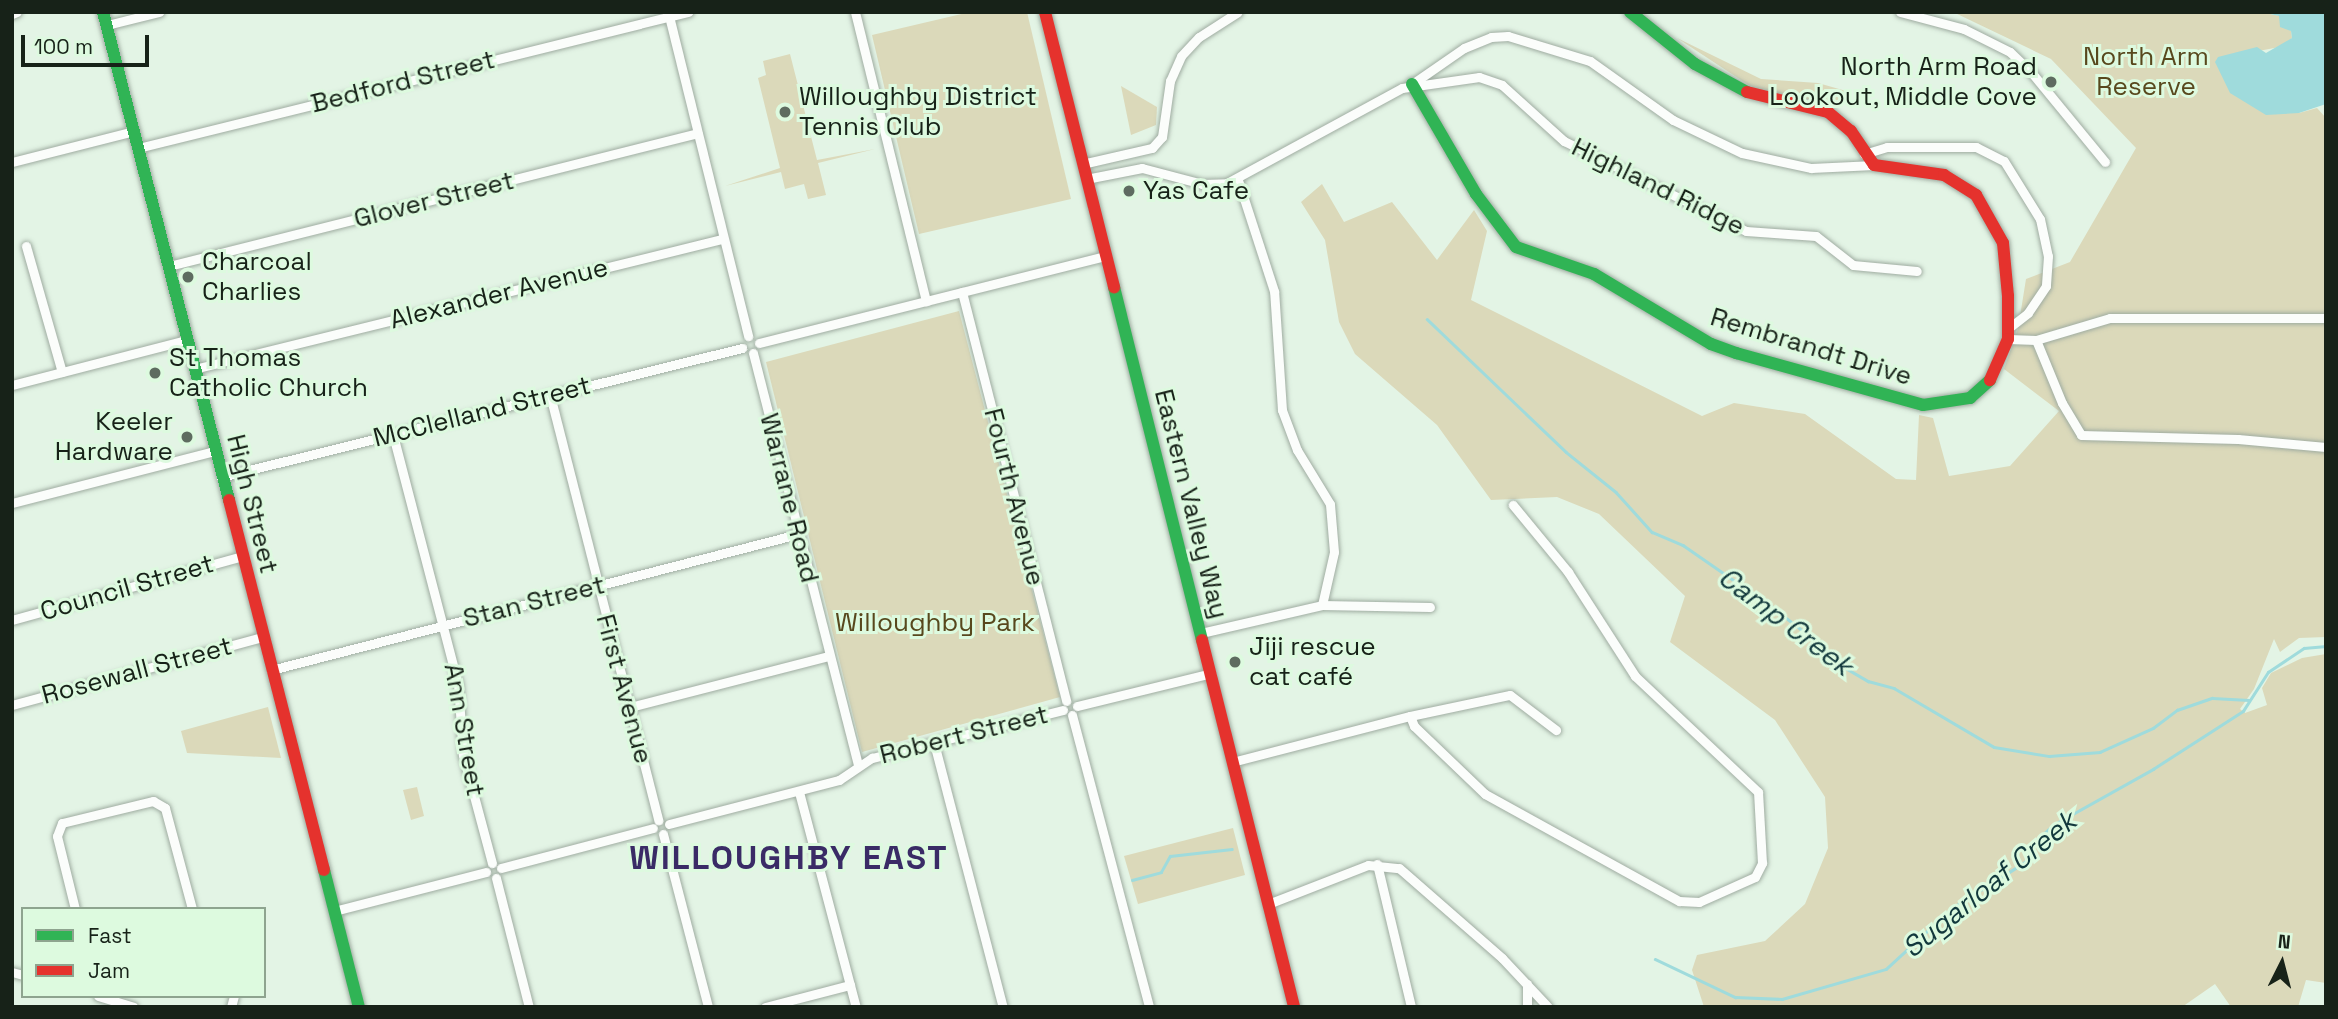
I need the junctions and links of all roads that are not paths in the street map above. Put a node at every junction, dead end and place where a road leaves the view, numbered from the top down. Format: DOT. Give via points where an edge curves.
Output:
graph roads {
  1 [pos="159,12"];
  2 [pos="688,12"];
  3 [pos="855,12"];
  4 [pos="1045,12"];
  5 [pos="1238,12"];
  6 [pos="1630,12"];
  7 [pos="1900,12"];
  8 [pos="668,14"];
  9 [pos="105,19"];
  10 [pos="1412,84"];
  11 [pos="134,131"];
  12 [pos="698,133"];
  13 [pos="138,148"];
  14 [pos="1864,154"];
  15 [pos="12,162"];
  16 [pos="2105,162"];
  17 [pos="1082,164"];
  18 [pos="1874,165"];
  19 [pos="1086,179"];
  20 [pos="1238,180"];
  21 [pos="722,239"];
  22 [pos="26,246"];
  23 [pos="1105,256"];
  24 [pos="169,267"];
  25 [pos="1917,271"];
  26 [pos="962,292"];
  27 [pos="926,301"];
  28 [pos="2326,318"];
  29 [pos="2008,333"];
  30 [pos="748,336"];
  31 [pos="186,340"];
  32 [pos="2035,340"];
  33 [pos="759,343"];
  34 [pos="742,348"];
  35 [pos="753,354"];
  36 [pos="194,369"];
  37 [pos="62,372"];
  38 [pos="12,385"];
  39 [pos="550,395"];
  40 [pos="393,435"];
  41 [pos="2326,447"];
  42 [pos="215,451"];
  43 [pos="221,477"];
  44 [pos="12,503"];
  45 [pos="1513,505"];
  46 [pos="798,534"];
  47 [pos="242,556"];
  48 [pos="596,586"];
  49 [pos="1322,605"];
  50 [pos="1430,607"];
  51 [pos="12,620"];
  52 [pos="443,625"];
  53 [pos="1200,633"];
  54 [pos="262,637"];
  55 [pos="828,656"];
  56 [pos="271,670"];
  57 [pos="1210,673"];
  58 [pos="12,705"];
  59 [pos="1065,706"];
  60 [pos="629,707"];
  61 [pos="1075,711"];
  62 [pos="1410,716"];
  63 [pos="1556,730"];
  64 [pos="934,743"];
  65 [pos="1232,762"];
  66 [pos="858,765"];
  67 [pos="799,792"];
  68 [pos="656,824"];
  69 [pos="669,824"];
  70 [pos="663,834"];
  71 [pos="1377,864"];
  72 [pos="497,866"];
  73 [pos="486,872"];
  74 [pos="496,878"];
  75 [pos="1268,904"];
  76 [pos="75,907"];
  77 [pos="191,907"];
  78 [pos="334,911"];
  79 [pos="1527,984"];
  80 [pos="850,985"];
  81 [pos="104,998"];
  82 [pos="133,1007"];
  83 [pos="359,1007"];
  84 [pos="529,1007"];
  85 [pos="708,1007"];
  86 [pos="765,1007"];
  87 [pos="856,1007"];
  88 [pos="1003,1007"];
  89 [pos="1149,1007"];
  90 [pos="1294,1007"];
  91 [pos="1411,1007"];
  92 [pos="1527,1007"];
  93 [pos="1548,1007"];
  1 -- 9 [label="street"];
  2 -- 8 [label="street, Bedford Street"];
  3 -- 27 [label="street"];
  4 -- 17 [label="street, Eastern Valley Way"];
  5 -- 17 [label="street" via="1199,37 1181,56 1170,81 1162,136 1152,148"];
  6 -- 14 [label="street" via="1695,64 1758,98 1828,112 1851,131"];
  7 -- 16 [label="street" via="1964,29 2010,52"];
  8 -- 12 [label="street"];
  8 -- 13 [label="street, Bedford Street"];
  9 -- 11 [label="street, High Street"];
  10 -- 18 [label="street" via="1464,48 1491,37 1508,36 1590,61 1674,120 1742,153 1811,168"];
  10 -- 20 [label="street"];
  10 -- 25 [label="street, Highland Ridge" via="1467,76 1491,80 1511,92 1564,141 1746,231 1816,236 1853,265"];
  10 -- 29 [label="street, Rembrandt Drive" via="1476,194 1516,247 1594,274 1711,344 1923,405 1970,398 1988,384"];
  11 -- 13 [label="street, High Street"];
  11 -- 15 [label="street"];
  12 -- 21 [label="street"];
  12 -- 24 [label="street, Glover Street"];
  13 -- 24 [label="street, High Street"];
  14 -- 18 [label="street"];
  14 -- 29 [label="street, Rembrandt Drive" via="1887,147 1976,147 2004,161 2040,219 2048,256 2046,286"];
  17 -- 19 [label="street, Eastern Valley Way"];
  18 -- 29 [label="street, Rembrandt Drive" via="1944,175 1976,195 2003,243"];
  19 -- 20 [label="street" via="1142,168 1202,184"];
  19 -- 23 [label="street, Eastern Valley Way"];
  20 -- 49 [label="street" via="1274,291 1282,410 1297,450 1330,504 1334,552"];
  21 -- 30 [label="street"];
  21 -- 36 [label="street, Alexander Avenue"];
  22 -- 37 [label="street"];
  23 -- 26 [label="street"];
  23 -- 53 [label="street, Eastern Valley Way"];
  24 -- 31 [label="street, High Street"];
  26 -- 27 [label="street"];
  26 -- 59 [label="street, Fourth Avenue"];
  27 -- 33 [label="street"];
  28 -- 32 [label="street" via="2110,318"];
  29 -- 32 [label="street"];
  30 -- 33 [label="street"];
  30 -- 34 [label="street"];
  31 -- 36 [label="street, High Street"];
  31 -- 37 [label="street"];
  32 -- 41 [label="street" via="2081,435 2238,439"];
  33 -- 35 [label="street"];
  34 -- 35 [label="street"];
  34 -- 39 [label="street, McClelland Street"];
  35 -- 46 [label="street, Warrane Road"];
  36 -- 42 [label="street, High Street"];
  37 -- 38 [label="street"];
  39 -- 40 [label="street, McClelland Street"];
  39 -- 48 [label="street, First Avenue"];
  40 -- 43 [label="street, McClelland Street"];
  40 -- 52 [label="street, Ann Street"];
  42 -- 43 [label="street, High Street"];
  42 -- 44 [label="street"];
  43 -- 47 [label="street, High Street"];
  45 -- 62 [label="street" via="1568,572 1635,676 1758,792 1760,872 1699,902 1679,901 1485,794 1414,726"];
  46 -- 48 [label="street, Stan Street"];
  46 -- 55 [label="street, Warrane Road"];
  47 -- 51 [label="street, Council Street"];
  47 -- 54 [label="street, High Street"];
  48 -- 52 [label="street, Stan Street"];
  48 -- 60 [label="street, First Avenue"];
  49 -- 50 [label="street"];
  49 -- 53 [label="street"];
  52 -- 56 [label="street, Stan Street"];
  52 -- 72 [label="street, Ann Street" via="458,684 463,755"];
  53 -- 57 [label="street, Eastern Valley Way"];
  54 -- 56 [label="street, High Street"];
  54 -- 58 [label="street, Rosewall Street"];
  55 -- 60 [label="street"];
  55 -- 66 [label="street, Warrane Road"];
  56 -- 78 [label="street, High Street"];
  57 -- 61 [label="street, Robert Street"];
  57 -- 65 [label="street, Eastern Valley Way"];
  59 -- 61 [label="street"];
  59 -- 64 [label="street, Robert Street"];
  60 -- 68 [label="street, First Avenue"];
  61 -- 89 [label="street"];
  62 -- 63 [label="street" via="1510,695"];
  62 -- 65 [label="street"];
  64 -- 66 [label="street, Robert Street"];
  64 -- 88 [label="street"];
  65 -- 75 [label="street, Eastern Valley Way"];
  66 -- 67 [label="street, Robert Street" via="839,780"];
  67 -- 69 [label="street, Robert Street"];
  67 -- 80 [label="street"];
  68 -- 69 [label="street"];
  68 -- 70 [label="street"];
  68 -- 72 [label="street"];
  69 -- 70 [label="street"];
  70 -- 85 [label="street"];
  71 -- 75 [label="street"];
  71 -- 79 [label="street" via="1399,868"];
  71 -- 91 [label="street"];
  72 -- 73 [label="street"];
  72 -- 74 [label="street"];
  73 -- 74 [label="street"];
  73 -- 78 [label="street"];
  74 -- 84 [label="street"];
  75 -- 90 [label="street, Eastern Valley Way"];
  76 -- 77 [label="street" via="57,836 62,823 153,802 165,808"];
  78 -- 83 [label="street, High Street"];
  79 -- 92 [label="street"];
  79 -- 93 [label="street"];
  80 -- 86 [label="street"];
  80 -- 87 [label="street"];
  81 -- 82 [label="street"];
}
